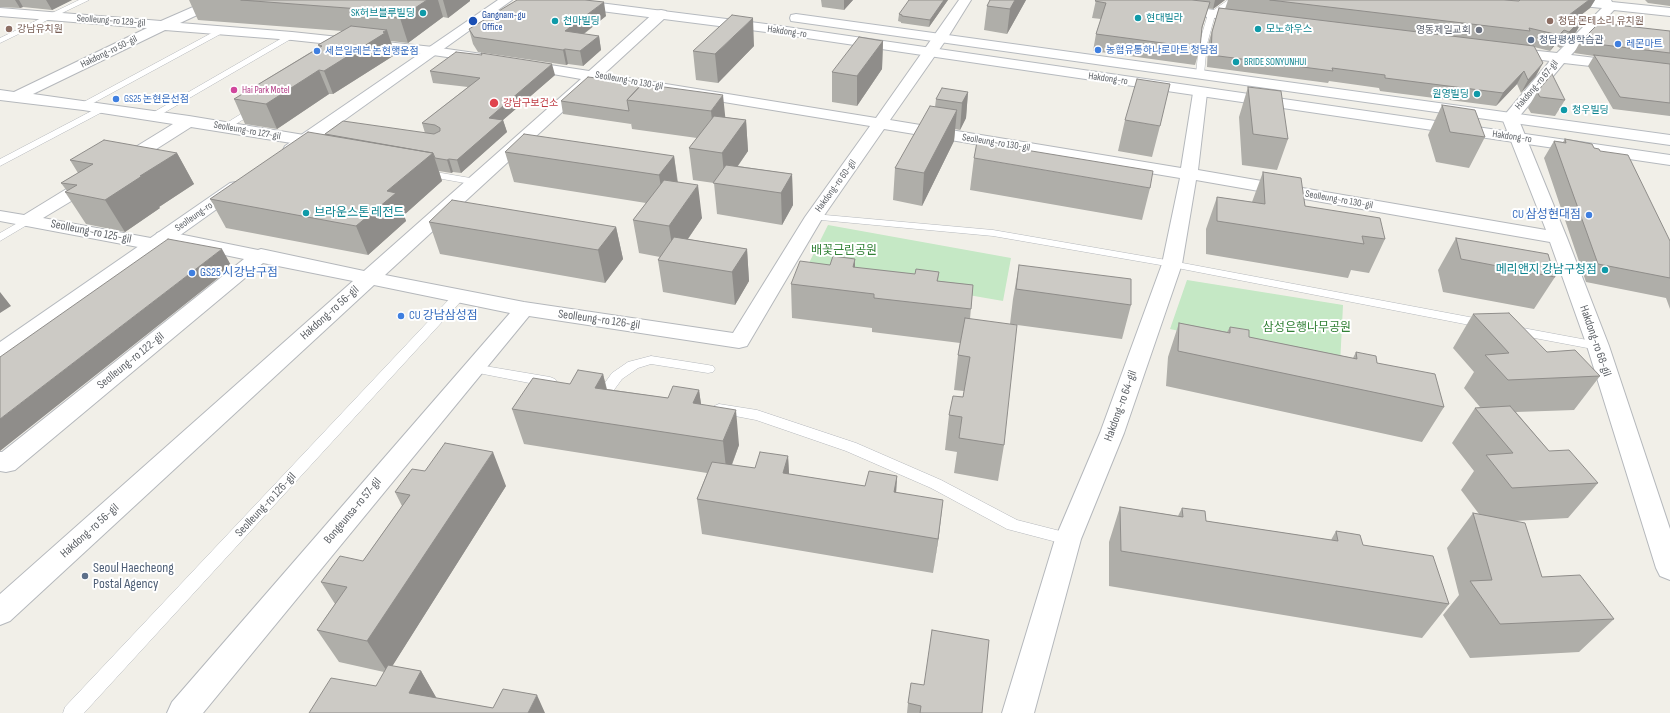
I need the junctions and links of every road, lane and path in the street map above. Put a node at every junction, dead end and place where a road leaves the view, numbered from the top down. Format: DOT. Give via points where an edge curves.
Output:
graph roads {
  1 [pos="85,0"];
  2 [pos="219,0"];
  3 [pos="506,0"];
  4 [pos="546,0"];
  5 [pos="965,0"];
  6 [pos="1564,0"];
  7 [pos="1230,1"];
  8 [pos="1607,2"];
  9 [pos="1159,7"];
  10 [pos="0,12"];
  11 [pos="1670,12"];
  12 [pos="660,14"];
  13 [pos="1212,14"];
  14 [pos="51,16"];
  15 [pos="784,16"];
  16 [pos="1258,20"];
  17 [pos="164,25"];
  18 [pos="222,31"];
  19 [pos="292,36"];
  20 [pos="941,37"];
  21 [pos="0,41"];
  22 [pos="361,43"];
  23 [pos="1498,50"];
  24 [pos="433,51"];
  25 [pos="348,52"];
  26 [pos="930,53"];
  27 [pos="1560,58"];
  28 [pos="1670,72"];
  29 [pos="592,75"];
  30 [pos="1200,84"];
  31 [pos="0,94"];
  32 [pos="18,96"];
  33 [pos="266,102"];
  34 [pos="83,105"];
  35 [pos="0,106"];
  36 [pos="103,108"];
  37 [pos="152,116"];
  38 [pos="1510,118"];
  39 [pos="189,121"];
  40 [pos="881,124"];
  41 [pos="225,127"];
  42 [pos="1517,138"];
  43 [pos="1670,140"];
  44 [pos="1670,160"];
  45 [pos="0,163"];
  46 [pos="414,171"];
  47 [pos="1189,174"];
  48 [pos="246,180"];
  49 [pos="476,182"];
  50 [pos="0,216"];
  51 [pos="814,217"];
  52 [pos="28,220"];
  53 [pos="0,238"];
  54 [pos="1558,238"];
  55 [pos="159,240"];
  56 [pos="261,255"];
  57 [pos="1172,264"];
  58 [pos="369,278"];
  59 [pos="459,296"];
  60 [pos="524,309"];
  61 [pos="739,341"];
  62 [pos="1598,346"];
  63 [pos="0,353"];
  64 [pos="473,368"];
  65 [pos="708,369"];
  66 [pos="562,384"];
  67 [pos="591,388"];
  68 [pos="606,391"];
  69 [pos="621,393"];
  70 [pos="704,406"];
  71 [pos="0,461"];
  72 [pos="1068,539"];
  73 [pos="1670,568"];
  74 [pos="0,612"];
  75 [pos="72,713"];
  76 [pos="184,713"];
  77 [pos="1018,713"];
  1 -- 14 [label="lane"];
  2 -- 17 [label="street, Hakdong-ro 50-gil"];
  3 -- 24 [label="street"];
  4 -- 12 [label="street, Hakdong-ro"];
  5 -- 20 [label="street, Hakdong-ro 60-gil"];
  6 -- 8 [label="street"];
  7 -- 13 [label="lane"];
  8 -- 11 [label="street"];
  8 -- 27 [label="street, Hakdong-ro 67-gil" via="1609,8"];
  9 -- 13 [label="street"];
  10 -- 14 [label="street, Seolleung-ro 129-gil"];
  12 -- 26 [label="street, Hakdong-ro"];
  12 -- 29 [label="street, Hakdong-ro 56-gil"];
  13 -- 16 [label="street"];
  13 -- 30 [label="lane" via="1203,44"];
  14 -- 17 [label="street, Seolleung-ro 129-gil"];
  14 -- 21 [label="lane"];
  15 -- 20 [label="street, Hakdong-ro"];
  17 -- 18 [label="street, Seolleung-ro 129-gil"];
  17 -- 32 [label="street, Hakdong-ro 50-gil"];
  18 -- 19 [label="street, Seolleung-ro 129-gil"];
  18 -- 34 [label="lane"];
  19 -- 22 [label="street, Seolleung-ro 129-gil"];
  19 -- 37 [label="lane"];
  20 -- 26 [label="street, Hakdong-ro 60-gil"];
  20 -- 30 [label="street, Hakdong-ro"];
  22 -- 24 [label="street, Seolleung-ro 129-gil"];
  22 -- 25 [label="lane"];
  23 -- 27 [label="street"];
  24 -- 29 [label="street, Seolleung-ro 130-gil"];
  24 -- 41 [label="street, Seolleung-ro 127-gil" via="334,126 295,150"];
  26 -- 30 [label="street, Hakdong-ro"];
  26 -- 40 [label="street, Hakdong-ro 60-gil"];
  27 -- 28 [label="street"];
  27 -- 38 [label="street, Hakdong-ro 67-gil"];
  29 -- 40 [label="street, Seolleung-ro 130-gil"];
  29 -- 49 [label="street, Hakdong-ro 56-gil"];
  30 -- 38 [label="street, Hakdong-ro"];
  30 -- 42 [label="street, Hakdong-ro"];
  30 -- 47 [label="street, Hakdong-ro 64-gil"];
  31 -- 32 [label="street, Seolleung-ro 127-gil"];
  32 -- 34 [label="street, Seolleung-ro 127-gil"];
  32 -- 35 [label="street, Hakdong-ro 50-gil"];
  33 -- 41 [label="lane"];
  34 -- 36 [label="street, Seolleung-ro 127-gil"];
  36 -- 37 [label="street, Seolleung-ro 127-gil"];
  36 -- 45 [label="lane"];
  37 -- 39 [label="street, Seolleung-ro 127-gil"];
  38 -- 42 [label="street, Hakdong-ro 68-gil"];
  38 -- 43 [label="street, Hakdong-ro"];
  39 -- 41 [label="street, Seolleung-ro 127-gil"];
  39 -- 52 [label="street"];
  40 -- 47 [label="street, Seolleung-ro 130-gil"];
  40 -- 51 [label="street, Hakdong-ro 60-gil"];
  42 -- 44 [label="street, Hakdong-ro"];
  42 -- 54 [label="street, Hakdong-ro 68-gil"];
  46 -- 49 [label="lane"];
  47 -- 54 [label="street, Seolleung-ro 130-gil"];
  47 -- 57 [label="street, Hakdong-ro 64-gil"];
  48 -- 55 [label="street, Seolleung-ro"];
  49 -- 58 [label="street, Hakdong-ro 56-gil"];
  50 -- 52 [label="street, Seolleung-ro 125-gil"];
  51 -- 57 [label="lane" via="993,233"];
  51 -- 61 [label="street, Hakdong-ro 60-gil"];
  52 -- 53 [label="lane"];
  52 -- 55 [label="street, Seolleung-ro 125-gil"];
  54 -- 62 [label="street, Hakdong-ro 68-gil"];
  55 -- 56 [label="street, Seolleung-ro 126-gil"];
  55 -- 63 [label="street, Seolleung-ro"];
  56 -- 58 [label="street, Seolleung-ro 126-gil"];
  56 -- 71 [label="street, Seolleung-ro 122-gil" via="6,463"];
  57 -- 62 [label="lane"];
  57 -- 72 [label="street, Hakdong-ro 64-gil" via="1112,433"];
  58 -- 59 [label="street, Seolleung-ro 126-gil"];
  58 -- 74 [label="street, Hakdong-ro 56-gil"];
  59 -- 60 [label="street, Seolleung-ro 126-gil"];
  59 -- 75 [label="lane, Seolleung-ro 126-gil"];
  60 -- 61 [label="street, Seolleung-ro 126-gil"];
  60 -- 64 [label="street, Bongeunsa-ro 57-gil"];
  62 -- 73 [label="street, Hakdong-ro 68-gil"];
  64 -- 66 [label="lane"];
  64 -- 76 [label="street, Bongeunsa-ro 57-gil"];
  65 -- 68 [label="lane" via="651,360 633,366 617,376"];
  67 -- 68 [label="lane"];
  68 -- 69 [label="lane"];
  70 -- 72 [label="lane" via="757,415 851,447 936,484 1013,525"];
  72 -- 77 [label="street, Hakdong-ro 64-gil"];
}
